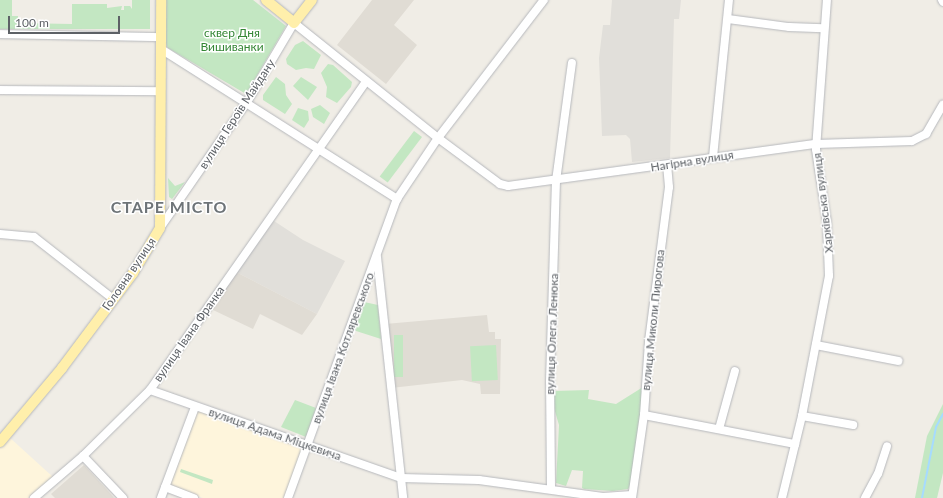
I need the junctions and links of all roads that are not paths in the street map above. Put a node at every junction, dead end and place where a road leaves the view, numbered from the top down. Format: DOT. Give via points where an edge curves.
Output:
graph roads {
  1 [pos="160,0"];
  2 [pos="266,0"];
  3 [pos="312,0"];
  4 [pos="544,0"];
  5 [pos="729,0"];
  6 [pos="827,0"];
  7 [pos="728,19"];
  8 [pos="294,23"];
  9 [pos="823,28"];
  10 [pos="0,34"];
  11 [pos="161,37"];
  12 [pos="161,49"];
  13 [pos="572,63"];
  14 [pos="366,81"];
  15 [pos="0,90"];
  16 [pos="161,91"];
  17 [pos="247,102"];
  18 [pos="943,104"];
  19 [pos="438,138"];
  20 [pos="816,144"];
  21 [pos="318,148"];
  22 [pos="713,157"];
  23 [pos="667,166"];
  24 [pos="556,181"];
  25 [pos="397,199"];
  26 [pos="160,228"];
  27 [pos="0,234"];
  28 [pos="377,255"];
  29 [pos="113,299"];
  30 [pos="816,345"];
  31 [pos="898,362"];
  32 [pos="735,371"];
  33 [pos="150,390"];
  34 [pos="195,407"];
  35 [pos="644,415"];
  36 [pos="802,416"];
  37 [pos="853,425"];
  38 [pos="719,429"];
  39 [pos="0,442"];
  40 [pos="795,444"];
  41 [pos="308,445"];
  42 [pos="887,446"];
  43 [pos="83,456"];
  44 [pos="400,478"];
  45 [pos="165,487"];
  46 [pos="551,488"];
  47 [pos="632,496"];
  48 [pos="39,497"];
  49 [pos="123,498"];
  50 [pos="161,498"];
  51 [pos="194,498"];
  52 [pos="288,498"];
  53 [pos="403,498"];
  54 [pos="782,498"];
  55 [pos="865,498"];
  1 -- 11 [label="main road, Головна вулиця"];
  2 -- 8 [label="main road"];
  3 -- 8 [label="main road, вулиця Героїв Майдану"];
  4 -- 19 [label="street, вулиця Івана Котляревського"];
  5 -- 7 [label="street"];
  6 -- 9 [label="street, Харківська вулиця"];
  7 -- 9 [label="street" via="789,27"];
  7 -- 22 [label="street"];
  8 -- 14 [label="street, Нагірна вулиця"];
  8 -- 17 [label="street, вулиця Героїв Майдану"];
  9 -- 20 [label="street, Харківська вулиця"];
  10 -- 11 [label="street"];
  11 -- 12 [label="main road, Головна вулиця"];
  12 -- 16 [label="main road, Головна вулиця"];
  12 -- 17 [label="street"];
  13 -- 24 [label="street, вулиця Олега Ленюка"];
  14 -- 19 [label="street, Нагірна вулиця"];
  14 -- 21 [label="street, вулиця Івана Франка"];
  15 -- 16 [label="street"];
  16 -- 26 [label="main road, Головна вулиця"];
  17 -- 21 [label="street"];
  17 -- 26 [label="street, вулиця Героїв Майдану"];
  18 -- 20 [label="street, Нагірна вулиця" via="926,134 920,139"];
  19 -- 24 [label="street, Нагірна вулиця" via="500,184 508,186"];
  19 -- 25 [label="street, вулиця Івана Котляревського"];
  20 -- 22 [label="street, Нагірна вулиця"];
  20 -- 30 [label="street, Харківська вулиця" via="829,249 829,276"];
  21 -- 25 [label="street"];
  21 -- 33 [label="street, вулиця Івана Франка"];
  22 -- 23 [label="street, Нагірна вулиця"];
  23 -- 24 [label="street, Нагірна вулиця"];
  23 -- 35 [label="street, вулиця Миколи Пирогова" via="669,187 648,341"];
  24 -- 46 [label="street, вулиця Олега Ленюка" via="550,382"];
  25 -- 28 [label="street, вулиця Івана Котляревського"];
  26 -- 29 [label="main road, Головна вулиця"];
  27 -- 29 [label="street" via="34,238"];
  28 -- 41 [label="street, вулиця Івана Котляревського"];
  28 -- 44 [label="street"];
  29 -- 39 [label="main road, Головна вулиця" via="62,368"];
  30 -- 31 [label="street"];
  30 -- 36 [label="street, Харківська вулиця"];
  32 -- 38 [label="street"];
  33 -- 34 [label="street, вулиця Адама Міцкевича"];
  33 -- 43 [label="street, вулиця Івана Франка"];
  34 -- 41 [label="street, вулиця Адама Міцкевича"];
  34 -- 45 [label="street"];
  35 -- 38 [label="street"];
  35 -- 47 [label="street, вулиця Миколи Пирогова"];
  36 -- 37 [label="street"];
  36 -- 40 [label="street, Харківська вулиця"];
  38 -- 40 [label="street"];
  40 -- 54 [label="street, Харківська вулиця"];
  41 -- 44 [label="street, вулиця Адама Міцкевича"];
  41 -- 52 [label="street, вулиця Івана Котляревського"];
  42 -- 55 [label="street" via="878,474"];
  43 -- 48 [label="street, вулиця Івана Франка"];
  43 -- 49 [label="street"];
  44 -- 46 [label="street, вулиця Адама Міцкевича" via="479,480"];
  44 -- 53 [label="street"];
  45 -- 50 [label="street"];
  45 -- 51 [label="street"];
  46 -- 47 [label="street, вулиця Адама Міцкевича" via="583,495"];
}
